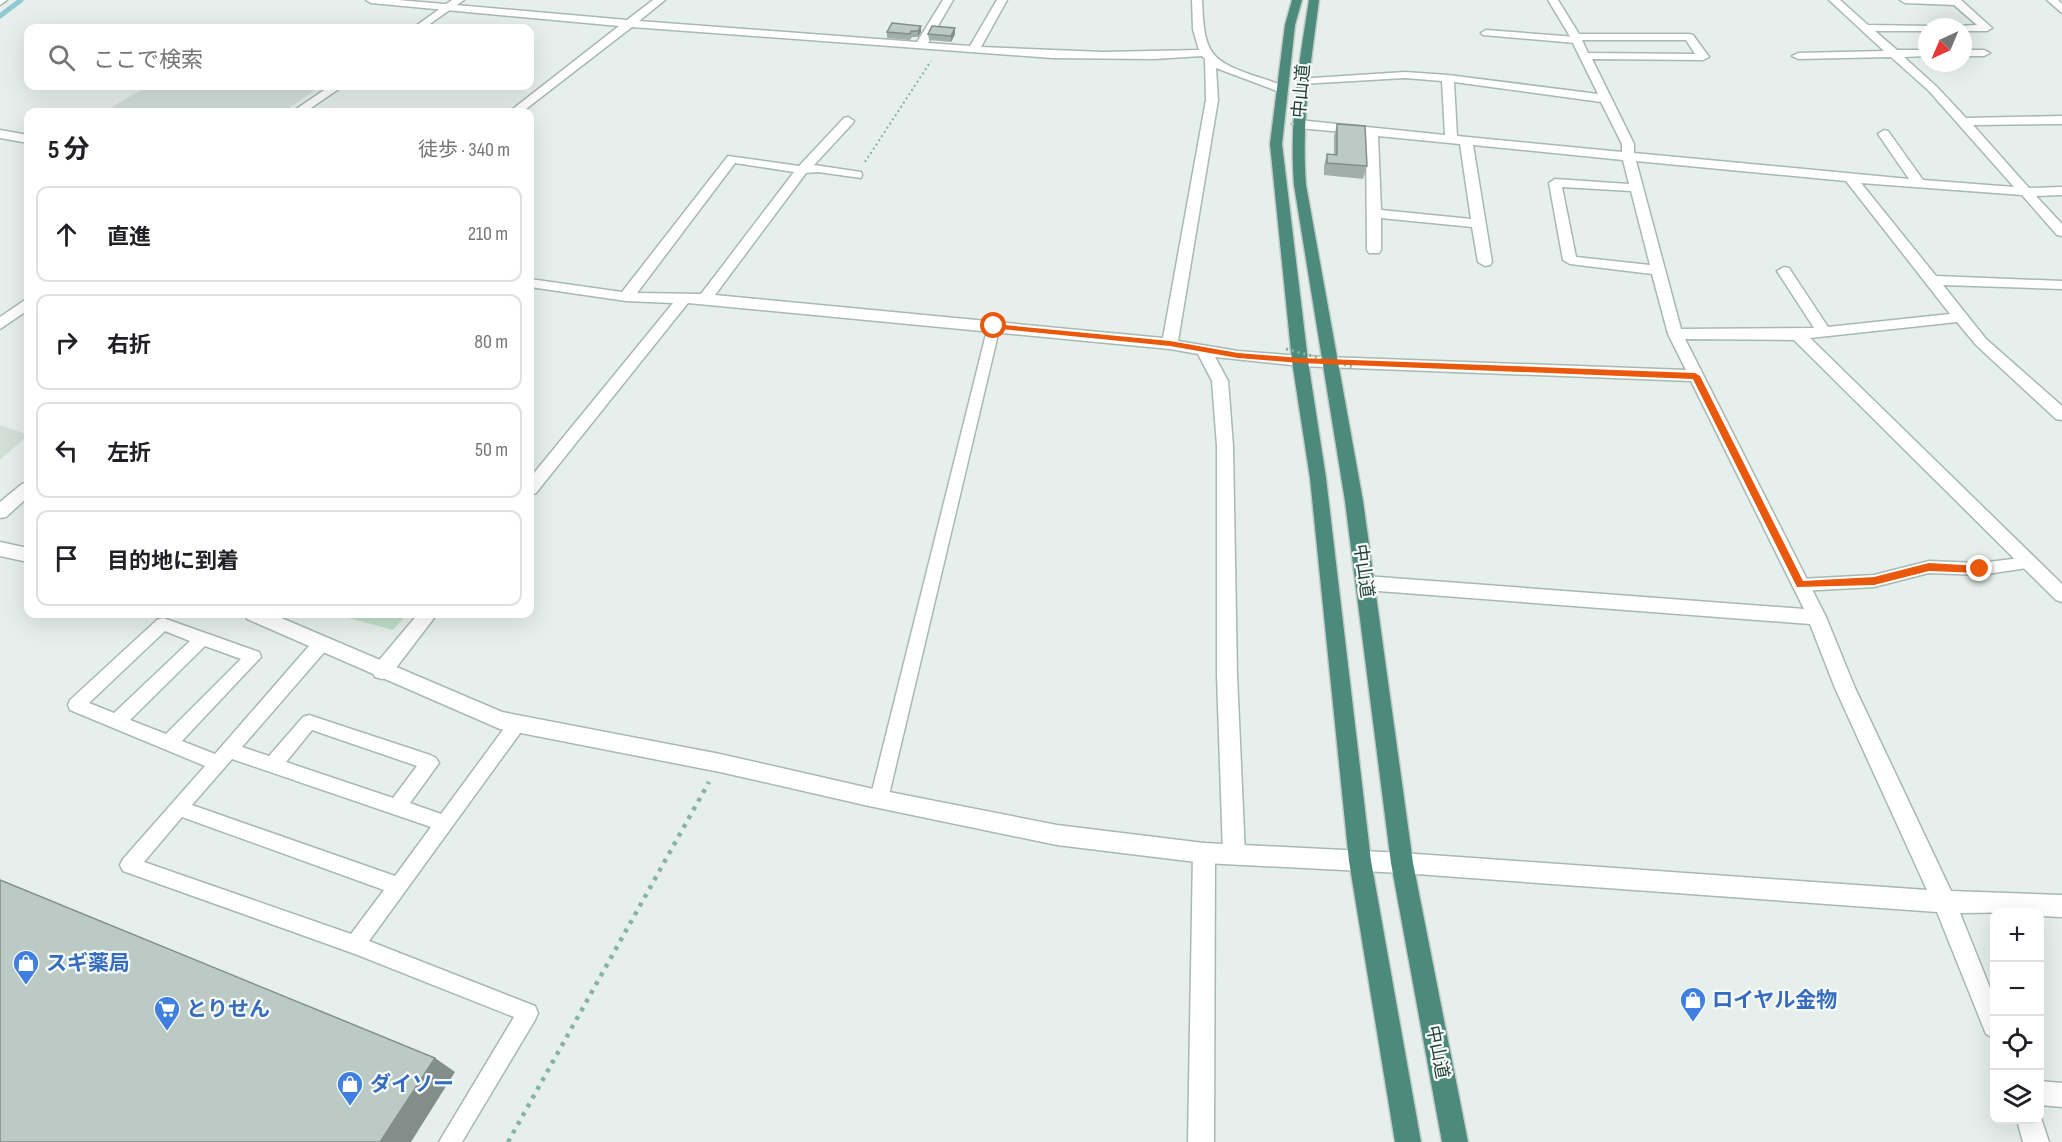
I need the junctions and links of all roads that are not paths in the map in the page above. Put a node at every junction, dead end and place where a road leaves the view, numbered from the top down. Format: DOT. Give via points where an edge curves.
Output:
graph roads {
  1 [pos="371,0"];
  2 [pos="459,0"];
  3 [pos="660,0"];
  4 [pos="948,0"];
  5 [pos="1002,0"];
  6 [pos="1197,0"];
  7 [pos="1297,0"];
  8 [pos="1314,0"];
  9 [pos="1553,0"];
  10 [pos="1834,0"];
  11 [pos="1905,0"];
  12 [pos="2052,0"];
  13 [pos="445,10"];
  14 [pos="2062,10"];
  15 [pos="424,24"];
  16 [pos="627,25"];
  17 [pos="1866,28"];
  18 [pos="1918,28"];
  19 [pos="1972,28"];
  20 [pos="1486,33"];
  21 [pos="1575,39"];
  22 [pos="921,45"];
  23 [pos="974,49"];
  24 [pos="1894,53"];
  25 [pos="1918,53"];
  26 [pos="1972,53"];
  27 [pos="1984,54"];
  28 [pos="1583,56"];
  29 [pos="1798,56"];
  30 [pos="1207,57"];
  31 [pos="1448,78"];
  32 [pos="1301,81"];
  33 [pos="1281,88"];
  34 [pos="331,90"];
  35 [pos="1605,99"];
  36 [pos="304,108"];
  37 [pos="520,108"];
  38 [pos="2062,120"];
  39 [pos="848,121"];
  40 [pos="1964,122"];
  41 [pos="1298,124"];
  42 [pos="1372,131"];
  43 [pos="0,134"];
  44 [pos="1884,134"];
  45 [pos="24,138"];
  46 [pos="1451,139"];
  47 [pos="1466,141"];
  48 [pos="1628,156"];
  49 [pos="802,170"];
  50 [pos="856,176"];
  51 [pos="1850,178"];
  52 [pos="1919,183"];
  53 [pos="1638,188"];
  54 [pos="2062,191"];
  55 [pos="2029,192"];
  56 [pos="1374,213"];
  57 [pos="1478,224"];
  58 [pos="2062,232"];
  59 [pos="1374,250"];
  60 [pos="1485,262"];
  61 [pos="1657,270"];
  62 [pos="1784,271"];
  63 [pos="1932,280"];
  64 [pos="534,284"];
  65 [pos="2062,285"];
  66 [pos="626,297"];
  67 [pos="705,299"];
  68 [pos="684,300"];
  69 [pos="24,306"];
  70 [pos="1961,317"];
  71 [pos="0,324"];
  72 [pos="994,326"];
  73 [pos="1824,332"];
  74 [pos="1675,334"];
  75 [pos="1798,335"];
  76 [pos="1170,344"];
  77 [pos="1204,350"];
  78 [pos="1293,355"];
  79 [pos="1329,363"];
  80 [pos="1695,376"];
  81 [pos="2062,415"];
  82 [pos="534,484"];
  83 [pos="24,492"];
  84 [pos="0,512"];
  85 [pos="0,549"];
  86 [pos="24,554"];
  87 [pos="2029,562"];
  88 [pos="1365,583"];
  89 [pos="1800,585"];
  90 [pos="2062,595"];
  91 [pos="1817,617"];
  92 [pos="263,618"];
  93 [pos="425,618"];
  94 [pos="202,639"];
  95 [pos="321,644"];
  96 [pos="382,670"];
  97 [pos="117,721"];
  98 [pos="517,724"];
  99 [pos="170,744"];
  100 [pos="229,750"];
  101 [pos="217,763"];
  102 [pos="273,764"];
  103 [pos="879,799"];
  104 [pos="397,807"];
  105 [pos="179,808"];
  106 [pos="444,823"];
  107 [pos="1204,853"];
  108 [pos="1234,854"];
  109 [pos="1359,861"];
  110 [pos="1402,863"];
  111 [pos="399,886"];
  112 [pos="1944,902"];
  113 [pos="2062,906"];
  114 [pos="355,945"];
  115 [pos="1991,1016"];
  116 [pos="2044,1093"];
  117 [pos="2062,1095"];
  118 [pos="2031,1124"];
  119 [pos="450,1142"];
  120 [pos="1201,1142"];
  121 [pos="1408,1142"];
  122 [pos="1455,1142"];
  123 [pos="2036,1142"];
  1 -- 13 [label="street"];
  2 -- 13 [label="street"];
  3 -- 16 [label="street"];
  4 -- 22 [label="street"];
  5 -- 23 [label="street"];
  6 -- 30 [label="street" via="1198,29"];
  7 -- 33 [label="highway, 中山道"];
  8 -- 32 [label="highway, 中山道"];
  9 -- 21 [label="street"];
  10 -- 17 [label="street"];
  11 -- 19 [label="street" via="1957,2 1987,28"];
  12 -- 14 [label="street"];
  13 -- 15 [label="street"];
  13 -- 16 [label="street"];
  16 -- 22 [label="street"];
  16 -- 37 [label="street"];
  17 -- 18 [label="street"];
  17 -- 24 [label="street"];
  20 -- 21 [label="lane"];
  21 -- 28 [label="street"];
  21 -- 28 [label="street" via="1689,37 1703,57"];
  22 -- 23 [label="street"];
  23 -- 30 [label="street" via="1061,56"];
  24 -- 25 [label="street"];
  24 -- 29 [label="street"];
  24 -- 40 [label="street"];
  26 -- 27 [label="street"];
  28 -- 35 [label="street"];
  30 -- 33 [label="street"];
  30 -- 76 [label="street" via="1212,100"];
  31 -- 32 [label="street" via="1405,75"];
  31 -- 35 [label="street"];
  31 -- 46 [label="street"];
  32 -- 41 [label="highway, 中山道"];
  33 -- 78 [label="highway, 中山道" via="1276,144"];
  34 -- 36 [label="street"];
  35 -- 48 [label="street" via="1628,144"];
  38 -- 40 [label="street"];
  39 -- 49 [label="street"];
  40 -- 55 [label="street"];
  41 -- 42 [label="street"];
  41 -- 79 [label="highway, 中山道" via="1300,185"];
  42 -- 46 [label="street"];
  42 -- 56 [label="street"];
  43 -- 45 [label="street"];
  44 -- 52 [label="street"];
  46 -- 47 [label="street"];
  47 -- 48 [label="street"];
  47 -- 57 [label="street"];
  48 -- 51 [label="street"];
  48 -- 53 [label="street"];
  49 -- 50 [label="street" via="818,168"];
  49 -- 66 [label="street" via="732,159"];
  49 -- 67 [label="street"];
  51 -- 52 [label="street"];
  51 -- 63 [label="street"];
  52 -- 55 [label="street"];
  53 -- 61 [label="street"];
  53 -- 61 [label="street" via="1555,183 1570,260"];
  54 -- 55 [label="street"];
  55 -- 58 [label="street"];
  56 -- 57 [label="street"];
  56 -- 59 [label="street"];
  57 -- 60 [label="street"];
  61 -- 74 [label="street"];
  62 -- 73 [label="street"];
  63 -- 65 [label="street"];
  63 -- 70 [label="street"];
  64 -- 66 [label="street"];
  66 -- 68 [label="street"];
  67 -- 68 [label="street"];
  67 -- 72 [label="street"];
  68 -- 82 [label="street"];
  69 -- 71 [label="street"];
  70 -- 73 [label="street"];
  70 -- 81 [label="street" via="1981,342"];
  72 -- 76 [label="street"];
  72 -- 103 [label="lane"];
  73 -- 75 [label="street"];
  74 -- 75 [label="street"];
  74 -- 80 [label="street"];
  75 -- 87 [label="street"];
  76 -- 77 [label="street"];
  77 -- 78 [label="street" via="1238,356"];
  77 -- 108 [label="street" via="1220,381 1225,446 1227,675"];
  78 -- 79 [label="street"];
  78 -- 109 [label="highway, 中山道" via="1318,478"];
  79 -- 80 [label="street" via="1414,363"];
  79 -- 88 [label="highway, 中山道"];
  80 -- 89 [label="street"];
  83 -- 84 [label="street"];
  85 -- 86 [label="street"];
  87 -- 89 [label="lane" via="1980,569 1929,567 1874,581"];
  87 -- 90 [label="street"];
  88 -- 91 [label="street"];
  88 -- 110 [label="highway, 中山道"];
  89 -- 91 [label="street"];
  91 -- 112 [label="street" via="1845,688"];
  92 -- 95 [label="street"];
  93 -- 96 [label="street"];
  94 -- 97 [label="lane"];
  94 -- 97 [label="lane" via="163,624 76,705"];
  94 -- 99 [label="lane" via="253,657"];
  95 -- 96 [label="street"];
  95 -- 100 [label="lane"];
  96 -- 98 [label="street"];
  97 -- 99 [label="lane"];
  98 -- 103 [label="street"];
  98 -- 106 [label="lane"];
  99 -- 101 [label="lane"];
  100 -- 101 [label="lane"];
  100 -- 102 [label="lane"];
  101 -- 105 [label="lane"];
  102 -- 104 [label="lane"];
  102 -- 104 [label="lane" via="309,722 430,763"];
  103 -- 107 [label="street" via="1057,835"];
  104 -- 106 [label="lane"];
  105 -- 111 [label="lane"];
  105 -- 114 [label="lane" via="129,865"];
  106 -- 111 [label="lane"];
  107 -- 108 [label="street"];
  107 -- 120 [label="street"];
  108 -- 109 [label="street"];
  109 -- 110 [label="street"];
  109 -- 121 [label="highway, 中山道"];
  110 -- 112 [label="street"];
  110 -- 122 [label="highway, 中山道"];
  111 -- 114 [label="lane"];
  112 -- 113 [label="street"];
  112 -- 115 [label="street"];
  114 -- 119 [label="lane" via="528,1013"];
  116 -- 117 [label="street"];
  118 -- 123 [label="street"];
}
